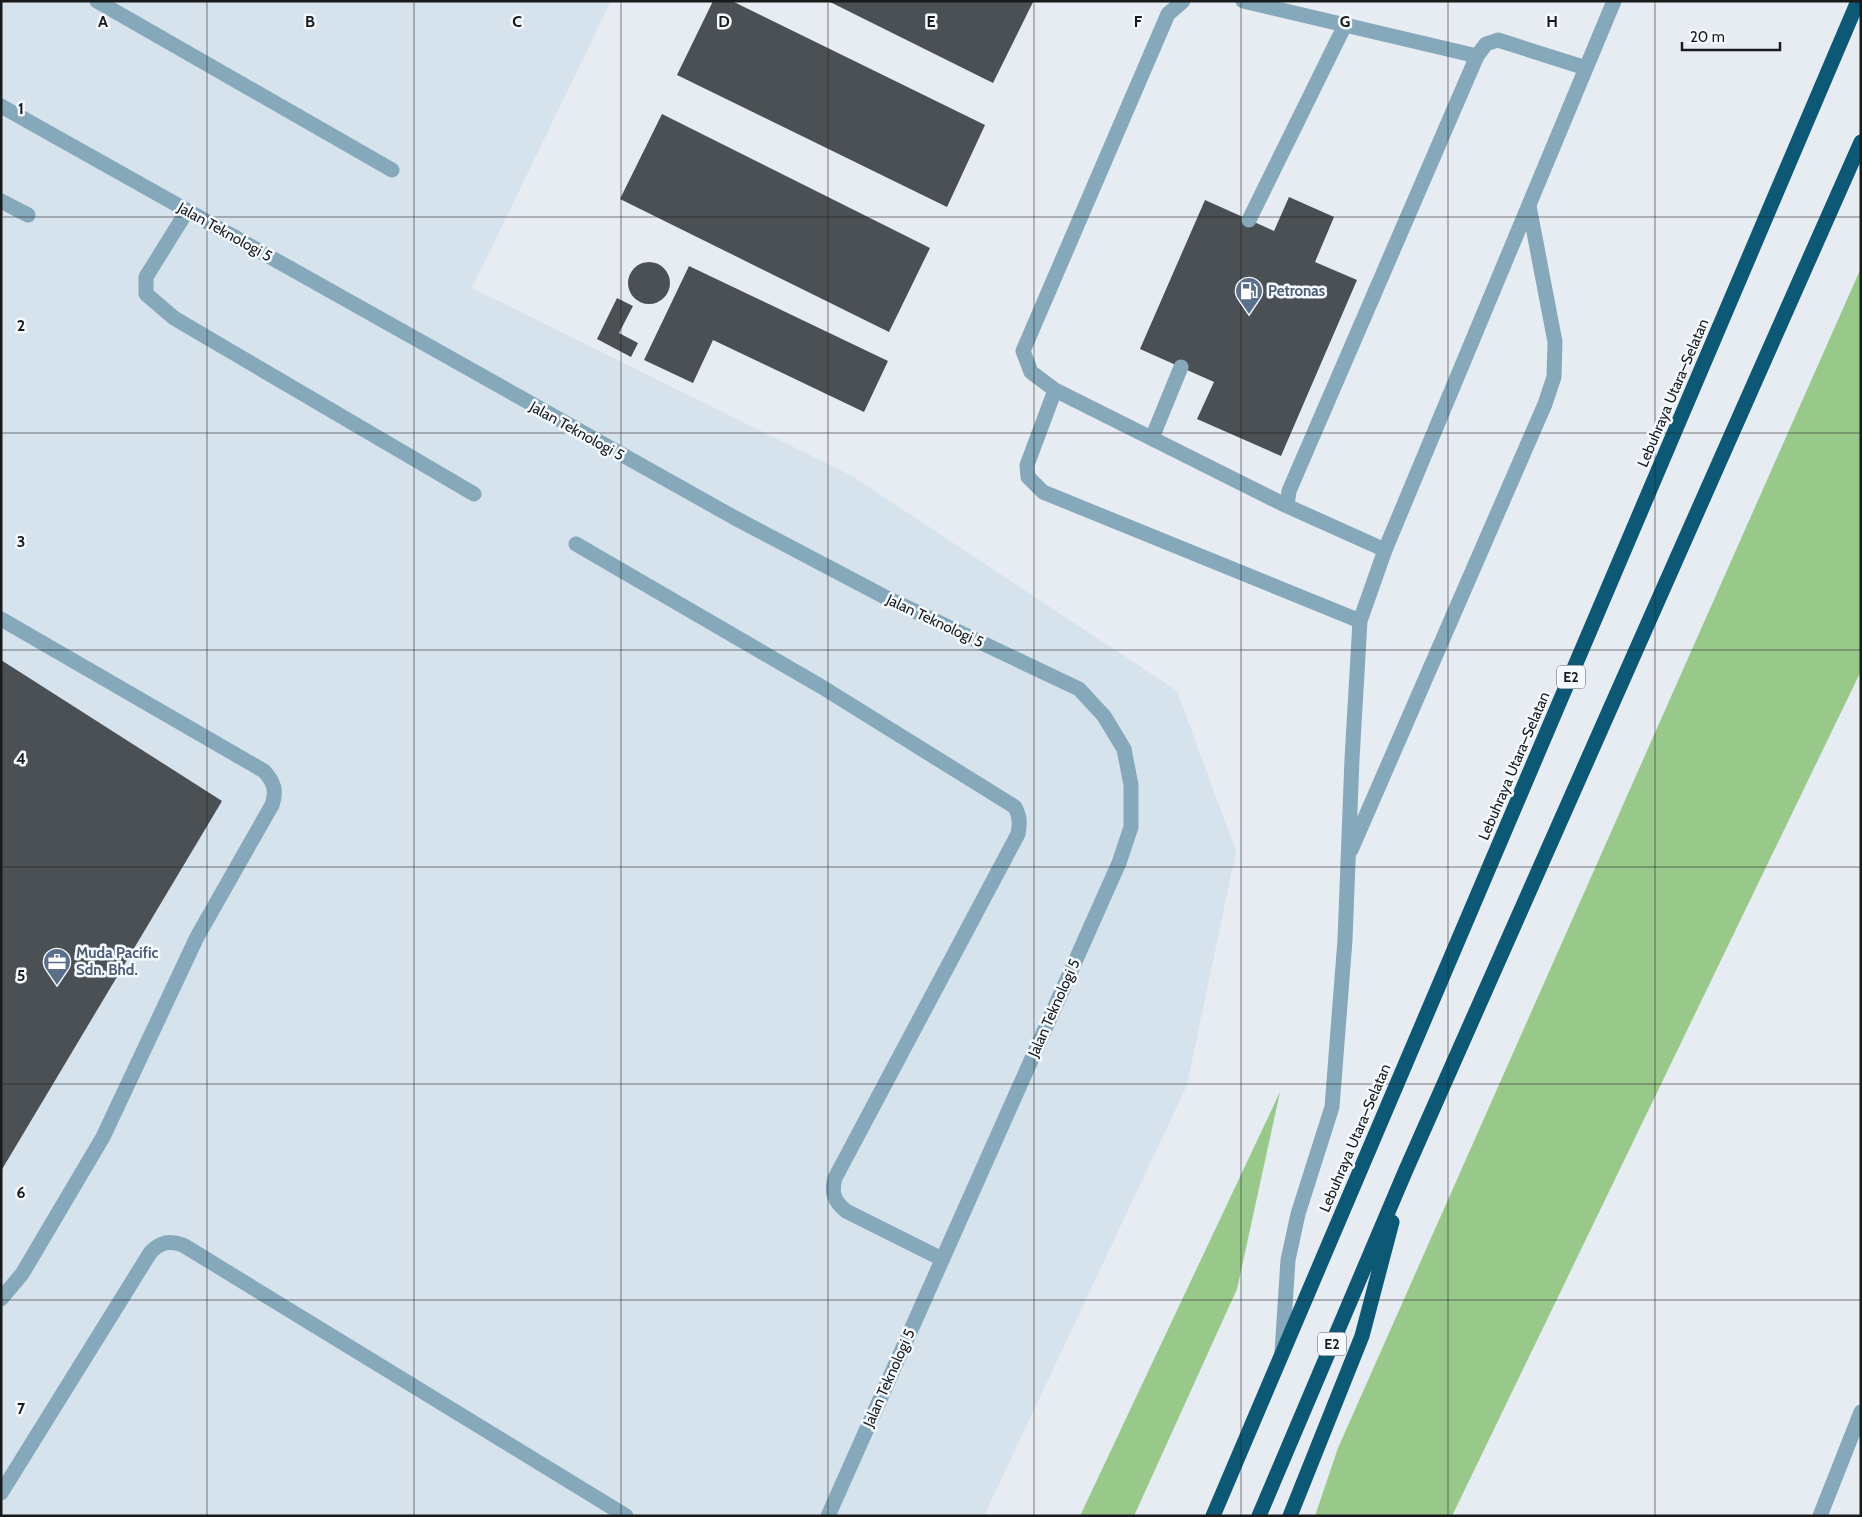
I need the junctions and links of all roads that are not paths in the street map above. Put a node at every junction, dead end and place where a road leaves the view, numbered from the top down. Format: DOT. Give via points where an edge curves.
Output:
graph roads {
  1 [pos="97,1"];
  2 [pos="1183,1"];
  3 [pos="1243,1"];
  4 [pos="1614,1"];
  5 [pos="1858,1"];
  6 [pos="1345,25"];
  7 [pos="1477,56"];
  8 [pos="1586,68"];
  9 [pos="1,106"];
  10 [pos="1861,142"];
  11 [pos="392,170"];
  12 [pos="1,201"];
  13 [pos="1529,206"];
  14 [pos="187,211"];
  15 [pos="28,215"];
  16 [pos="1249,220"];
  17 [pos="1181,367"];
  18 [pos="1055,390"];
  19 [pos="1152,438"];
  20 [pos="474,494"];
  21 [pos="1287,506"];
  22 [pos="576,544"];
  23 [pos="1385,550"];
  24 [pos="1,619"];
  25 [pos="1360,621"];
  26 [pos="1348,858"];
  27 [pos="1405,1172"];
  28 [pos="942,1260"];
  29 [pos="1,1299"];
  30 [pos="1282,1353"];
  31 [pos="1861,1412"];
  32 [pos="1,1494"];
  33 [pos="626,1516"];
  34 [pos="828,1516"];
  35 [pos="1212,1516"];
  36 [pos="1259,1516"];
  37 [pos="1290,1516"];
  38 [pos="1820,1516"];
  1 -- 11 [label="street"];
  2 -- 18 [label="street" via="1168,14 1023,351 1030,372"];
  3 -- 6 [label="street"];
  4 -- 8 [label="street"];
  5 -- 30 [label="highway, Lebuhraya Utara–Selatan / E2"];
  6 -- 7 [label="street"];
  6 -- 16 [label="street"];
  7 -- 8 [label="street" via="1486,44 1498,40"];
  7 -- 21 [label="street" via="1289,491"];
  8 -- 13 [label="street"];
  9 -- 14 [label="street, Jalan Teknologi 5"];
  10 -- 27 [label="highway, E2"];
  12 -- 15 [label="street"];
  13 -- 23 [label="street"];
  13 -- 26 [label="street" via="1555,342 1554,377 1546,404"];
  14 -- 20 [label="street" via="146,277 146,294 174,318"];
  14 -- 28 [label="street, Jalan Teknologi 5" via="735,518 885,597 1079,689 1104,716 1124,749 1131,786 1131,827 1119,863"];
  17 -- 19 [label="street"];
  18 -- 19 [label="street"];
  18 -- 25 [label="street" via="1027,465 1028,476 1043,492"];
  19 -- 21 [label="street"];
  21 -- 23 [label="street"];
  22 -- 28 [label="street" via="822,687 1015,808 1019,816 1018,834 832,1187 838,1205 846,1211"];
  23 -- 25 [label="street"];
  24 -- 29 [label="street" via="264,771 275,786 276,796 197,937 103,1137 22,1274"];
  25 -- 26 [label="street"];
  26 -- 30 [label="street" via="1332,1107 1298,1214 1288,1260"];
  27 -- 36 [label="highway, E2"];
  27 -- 37 [label="highway" via="1362,1336"];
  28 -- 34 [label="street, Jalan Teknologi 5"];
  30 -- 35 [label="highway, Lebuhraya Utara–Selatan / E2"];
  31 -- 38 [label="street"];
  32 -- 33 [label="street" via="150,1253 165,1242 175,1242"];
}
